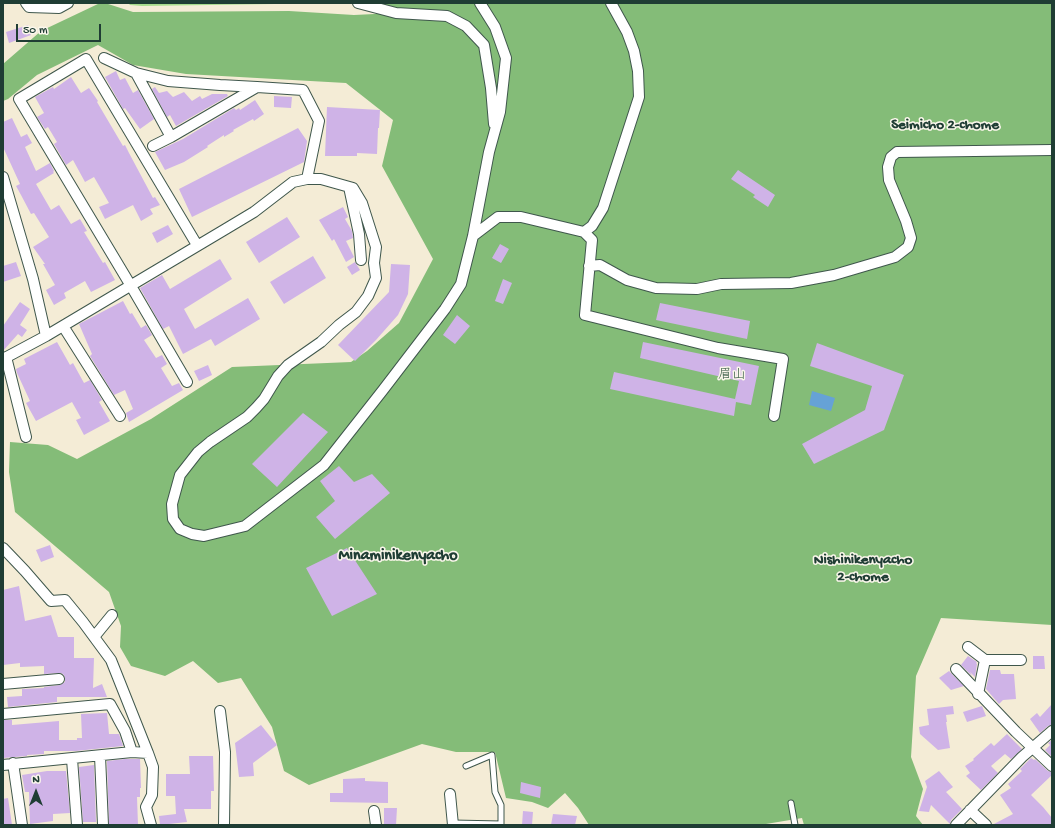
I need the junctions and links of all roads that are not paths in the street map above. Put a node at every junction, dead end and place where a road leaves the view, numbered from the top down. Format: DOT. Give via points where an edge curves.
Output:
graph roads {
  1 [pos="26,3"];
  2 [pos="68,3"];
  3 [pos="358,3"];
  4 [pos="480,3"];
  5 [pos="611,3"];
  6 [pos="104,58"];
  7 [pos="136,73"];
  8 [pos="257,87"];
  9 [pos="495,132"];
  10 [pos="171,137"];
  11 [pos="153,146"];
  12 [pos="1052,150"];
  13 [pos="3,177"];
  14 [pos="307,179"];
  15 [pos="349,187"];
  16 [pos="584,232"];
  17 [pos="473,236"];
  18 [pos="198,246"];
  19 [pos="361,260"];
  20 [pos="589,266"];
  21 [pos="131,286"];
  22 [pos="63,326"];
  23 [pos="46,336"];
  24 [pos="4,358"];
  25 [pos="187,382"];
  26 [pos="120,416"];
  27 [pos="774,416"];
  28 [pos="26,437"];
  29 [pos="3,548"];
  30 [pos="112,615"];
  31 [pos="94,637"];
  32 [pos="968,647"];
  33 [pos="986,660"];
  34 [pos="1021,660"];
  35 [pos="956,669"];
  36 [pos="59,679"];
  37 [pos="3,684"];
  38 [pos="978,694"];
  39 [pos="220,712"];
  40 [pos="3,714"];
  41 [pos="1052,731"];
  42 [pos="1033,748"];
  43 [pos="132,752"];
  44 [pos="148,753"];
  45 [pos="100,756"];
  46 [pos="72,759"];
  47 [pos="8,764"];
  48 [pos="466,766"];
  49 [pos="1052,766"];
  50 [pos="450,794"];
  51 [pos="791,803"];
  52 [pos="970,810"];
  53 [pos="374,811"];
  54 [pos="453,824"];
  55 [pos="22,825"];
  56 [pos="78,825"];
  57 [pos="103,825"];
  58 [pos="151,825"];
  59 [pos="224,825"];
  60 [pos="376,825"];
  61 [pos="795,825"];
  62 [pos="956,825"];
  63 [pos="986,825"];
  1 -- 2 [label="street" via="29,7 59,8"];
  3 -- 9 [label="street" via="396,13 446,16 466,26 484,45 492,88"];
  4 -- 9 [label="street" via="495,27 506,58 500,112"];
  5 -- 16 [label="street" via="634,51 639,97 603,208 592,226"];
  6 -- 7 [label="street"];
  7 -- 8 [label="street" via="168,81"];
  7 -- 10 [label="street"];
  8 -- 10 [label="street"];
  8 -- 14 [label="street" via="303,90 319,121"];
  9 -- 17 [label="street"];
  10 -- 11 [label="street"];
  12 -- 20 [label="street" via="897,152 891,157 888,167 889,180 906,220 911,238 908,247 895,257 834,275 791,283 720,284 697,289 656,288 626,280 600,265"];
  13 -- 23 [label="street" via="33,279"];
  14 -- 15 [label="street" via="321,179"];
  14 -- 18 [label="street" via="294,182 254,212"];
  15 -- 17 [label="street" via="362,203 376,247 376,278 368,296 356,312 321,342 288,365 264,399 247,417 210,442 188,463 180,475 172,504 173,519 180,529 204,536 245,526 324,465 445,309 461,284"];
  15 -- 19 [label="street" via="359,234"];
  16 -- 17 [label="street" via="521,217 498,217"];
  16 -- 20 [label="street" via="592,240"];
  18 -- 21 [label="street"];
  18 -- 21 [label="street" via="86,59 18,99"];
  20 -- 27 [label="street" via="585,315 718,348 783,359"];
  21 -- 22 [label="street"];
  21 -- 25 [label="street"];
  22 -- 23 [label="street"];
  22 -- 26 [label="street"];
  23 -- 24 [label="street"];
  24 -- 28 [label="street"];
  29 -- 31 [label="street" via="51,601 65,600"];
  30 -- 31 [label="street"];
  31 -- 44 [label="street" via="111,660"];
  32 -- 33 [label="street"];
  33 -- 34 [label="street"];
  33 -- 38 [label="street"];
  35 -- 38 [label="street"];
  36 -- 37 [label="street"];
  38 -- 42 [label="street"];
  39 -- 59 [label="street" via="225,752"];
  40 -- 43 [label="street" via="110,704 125,731"];
  41 -- 42 [label="street"];
  42 -- 49 [label="street"];
  42 -- 52 [label="street"];
  43 -- 44 [label="street"];
  43 -- 45 [label="street"];
  44 -- 58 [label="street" via="153,767 152,795 146,807"];
  45 -- 46 [label="street"];
  45 -- 57 [label="street"];
  46 -- 47 [label="street"];
  46 -- 56 [label="street"];
  47 -- 55 [label="street"];
  48 -- 54 [label="lane" via="492,755 495,792 501,805 501,824"];
  50 -- 54 [label="street"];
  51 -- 61 [label="lane"];
  52 -- 62 [label="street"];
  52 -- 63 [label="street"];
  53 -- 60 [label="street"];
}
